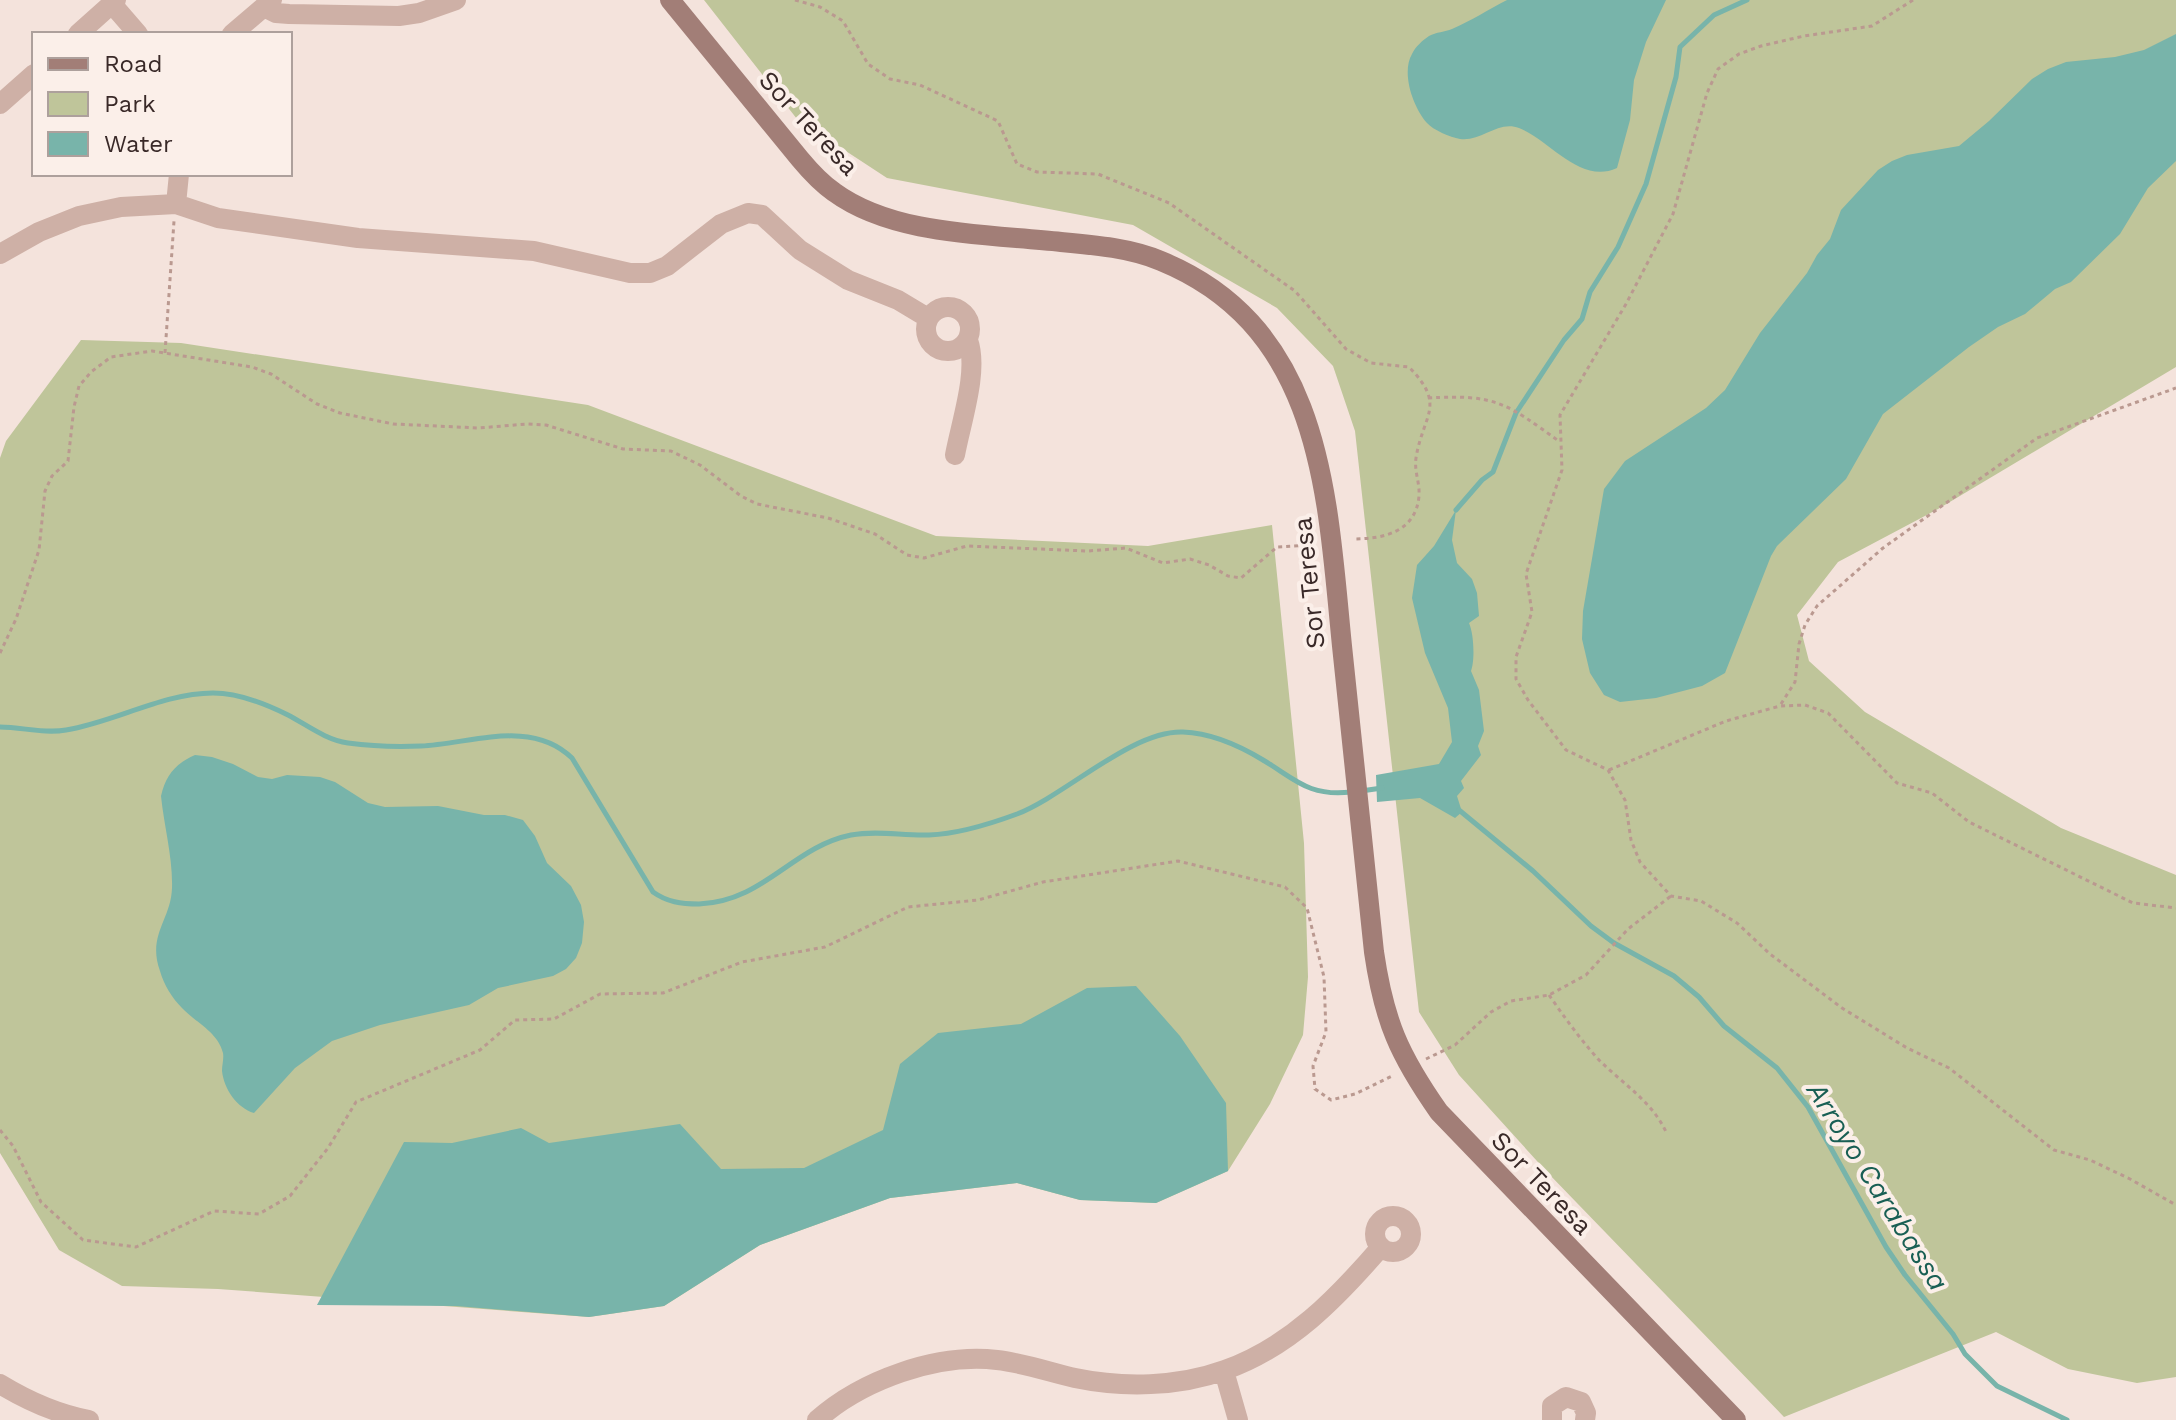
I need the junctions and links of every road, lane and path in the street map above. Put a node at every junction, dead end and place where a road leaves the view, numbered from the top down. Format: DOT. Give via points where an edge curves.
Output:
graph roads {
  1 [pos="456,0"];
  2 [pos="670,0"];
  3 [pos="1913,0"];
  4 [pos="114,2"];
  5 [pos="268,4"];
  6 [pos="80,32"];
  7 [pos="136,32"];
  8 [pos="234,32"];
  9 [pos="32,76"];
  10 [pos="0,104"];
  11 [pos="179,176"];
  12 [pos="176,204"];
  13 [pos="0,254"];
  14 [pos="928,318"];
  15 [pos="968,340"];
  16 [pos="165,353"];
  17 [pos="2176,388"];
  18 [pos="1428,398"];
  19 [pos="1560,442"];
  20 [pos="955,455"];
  21 [pos="1312,545"];
  22 [pos="0,653"];
  23 [pos="1780,706"];
  24 [pos="1608,770"];
  25 [pos="1671,896"];
  26 [pos="2176,908"];
  27 [pos="1549,995"];
  28 [pos="1423,1060"];
  29 [pos="1392,1076"];
  30 [pos="0,1130"];
  31 [pos="1667,1134"];
  32 [pos="2176,1205"];
  33 [pos="1381,1247"];
  34 [pos="1224,1371"];
  35 [pos="0,1384"];
  36 [pos="89,1420"];
  37 [pos="817,1420"];
  38 [pos="1238,1420"];
  39 [pos="1552,1420"];
  40 [pos="1585,1420"];
  41 [pos="1736,1420"];
  1 -- 5 [label="street" via="419,13 377,18 276,13"];
  2 -- 41 [label="street, Sor Teresa" via="800,159 822,183 856,206 915,226 1093,245 1161,261 1223,298 1262,335 1307,418 1327,501 1374,952 1383,1010 1393,1035 1420,1085 1469,1146"];
  3 -- 19 [label="path" via="1872,26 1761,46 1718,69 1673,214 1560,415"];
  4 -- 6 [label="street"];
  4 -- 7 [label="street"];
  5 -- 8 [label="street"];
  9 -- 10 [label="street"];
  11 -- 12 [label="street"];
  12 -- 13 [label="street" via="79,216"];
  12 -- 14 [label="street" via="218,218 358,238 534,251 630,273 667,266 738,215 762,215 800,250 848,280"];
  12 -- 16 [label="path"];
  14 -- 15 [label="street" via="942,308 959,310 969,323"];
  14 -- 15 [label="street" via="927,335 938,349 955,350"];
  15 -- 20 [label="street" via="970,377"];
  16 -- 21 [label="path" via="252,367 317,404 393,424 546,425 623,449 671,451 757,504 828,518 924,558 967,546 1126,548 1163,563 1190,559 1241,578 1277,547"];
  16 -- 22 [label="path" via="111,357 79,386 68,461 45,491 39,550"];
  17 -- 23 [label="path" via="2037,438 1883,548 1817,606 1799,644 1795,682"];
  18 -- 19 [label="path" via="1480,397 1506,406"];
  19 -- 24 [label="path" via="1562,470 1526,574 1532,612 1516,657 1516,679 1566,750"];
  23 -- 24 [label="path" via="1726,721"];
  23 -- 26 [label="path" via="1805,705 1828,713 1897,783 1932,793 1969,822 2133,903"];
  24 -- 25 [label="path" via="1625,800 1640,862"];
  25 -- 27 [label="path" via="1628,929 1586,975"];
  25 -- 32 [label="path" via="1701,901 1737,923 1842,1008 1949,1068 2054,1150 2090,1160"];
  27 -- 28 [label="path" via="1511,1001 1455,1045"];
  27 -- 31 [label="path" via="1601,1061 1657,1113"];
  29 -- 30 [label="path" via="1331,1100 1315,1089 1313,1066 1326,1032 1324,977 1307,908 1285,887 1178,861 1043,882 978,900 908,907 825,947 742,962 663,993 600,994 554,1019 515,1020 480,1050 356,1102 290,1196 259,1214 214,1211 136,1247 83,1240 41,1202"];
  33 -- 34 [label="street" via="1313,1319"];
  34 -- 37 [label="street" via="1130,1384 995,1360 945,1363 898,1373 860,1389"];
  34 -- 38 [label="street"];
  35 -- 36 [label="street" via="40,1405"];
  39 -- 40 [label="street" via="1556,1402 1571,1397 1585,1407"];
}
